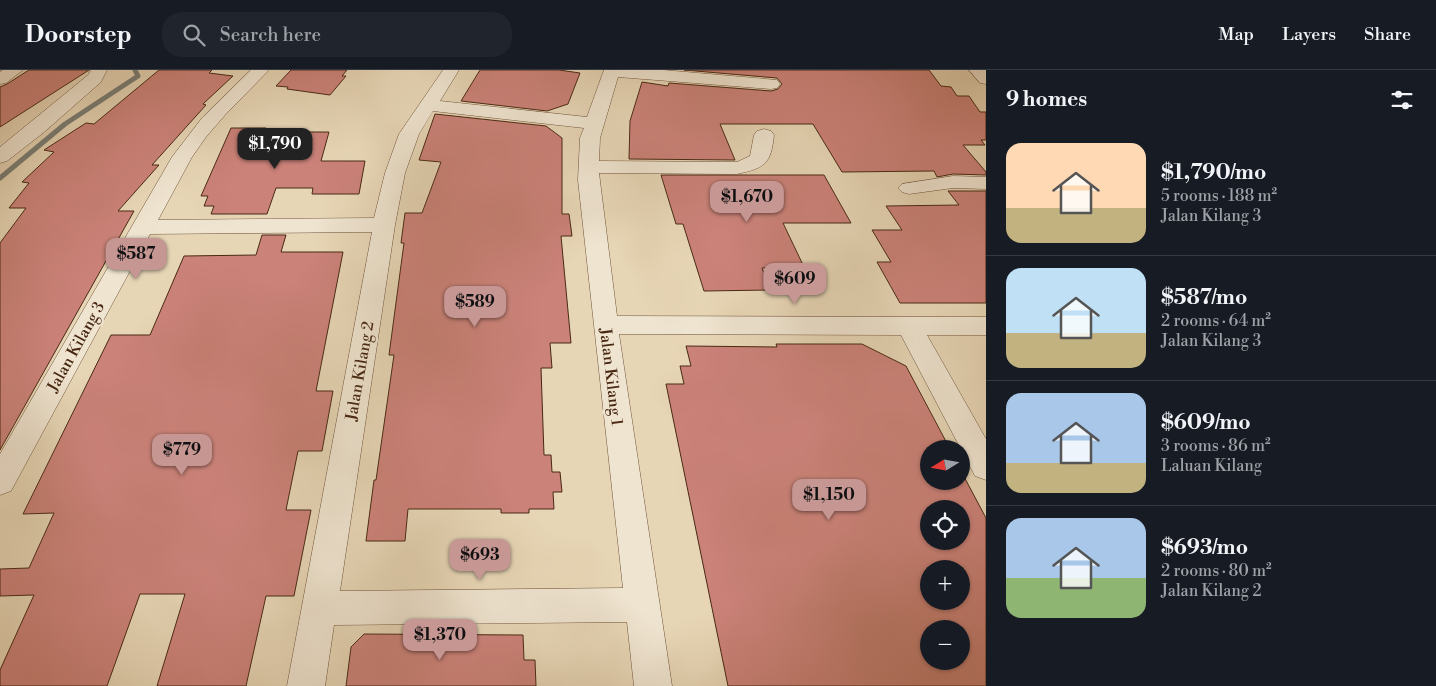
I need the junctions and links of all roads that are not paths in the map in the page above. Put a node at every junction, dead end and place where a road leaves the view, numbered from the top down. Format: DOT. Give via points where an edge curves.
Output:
graph roads {
  1 [pos="15,70"];
  2 [pos="99,70"];
  3 [pos="261,70"];
  4 [pos="451,70"];
  5 [pos="977,70"];
  6 [pos="612,71"];
  7 [pos="0,79"];
  8 [pos="986,79"];
  9 [pos="771,84"];
  10 [pos="428,104"];
  11 [pos="595,124"];
  12 [pos="764,135"];
  13 [pos="0,157"];
  14 [pos="588,167"];
  15 [pos="986,183"];
  16 [pos="909,188"];
  17 [pos="384,225"];
  18 [pos="144,227"];
  19 [pos="604,325"];
  20 [pos="909,326"];
  21 [pos="986,326"];
  22 [pos="986,467"];
  23 [pos="0,482"];
  24 [pos="641,605"];
  25 [pos="319,608"];
  26 [pos="306,686"];
  27 [pos="653,686"];
  1 -- 7 [label="street"];
  2 -- 13 [label="street" via="95,78"];
  3 -- 18 [label="street, Jalan Kilang 3" via="218,109 198,133"];
  4 -- 10 [label="street, Jalan Kilang 2"];
  5 -- 8 [label="street"];
  6 -- 9 [label="street"];
  6 -- 11 [label="street, Jalan Kilang 1"];
  10 -- 11 [label="street"];
  10 -- 17 [label="street, Jalan Kilang 2" via="409,134 395,172"];
  11 -- 14 [label="street, Jalan Kilang 1" via="590,138"];
  12 -- 14 [label="street" via="761,158 755,164 736,168"];
  14 -- 19 [label="street, Jalan Kilang 1"];
  15 -- 16 [label="street" via="953,182"];
  17 -- 18 [label="street"];
  17 -- 25 [label="street, Jalan Kilang 2"];
  18 -- 23 [label="street, Jalan Kilang 3"];
  19 -- 20 [label="street"];
  19 -- 24 [label="street, Jalan Kilang 1"];
  20 -- 21 [label="street"];
  20 -- 22 [label="street"];
  24 -- 25 [label="street"];
  24 -- 27 [label="street, Jalan Kilang 1"];
  25 -- 26 [label="street, Jalan Kilang 2"];
}
